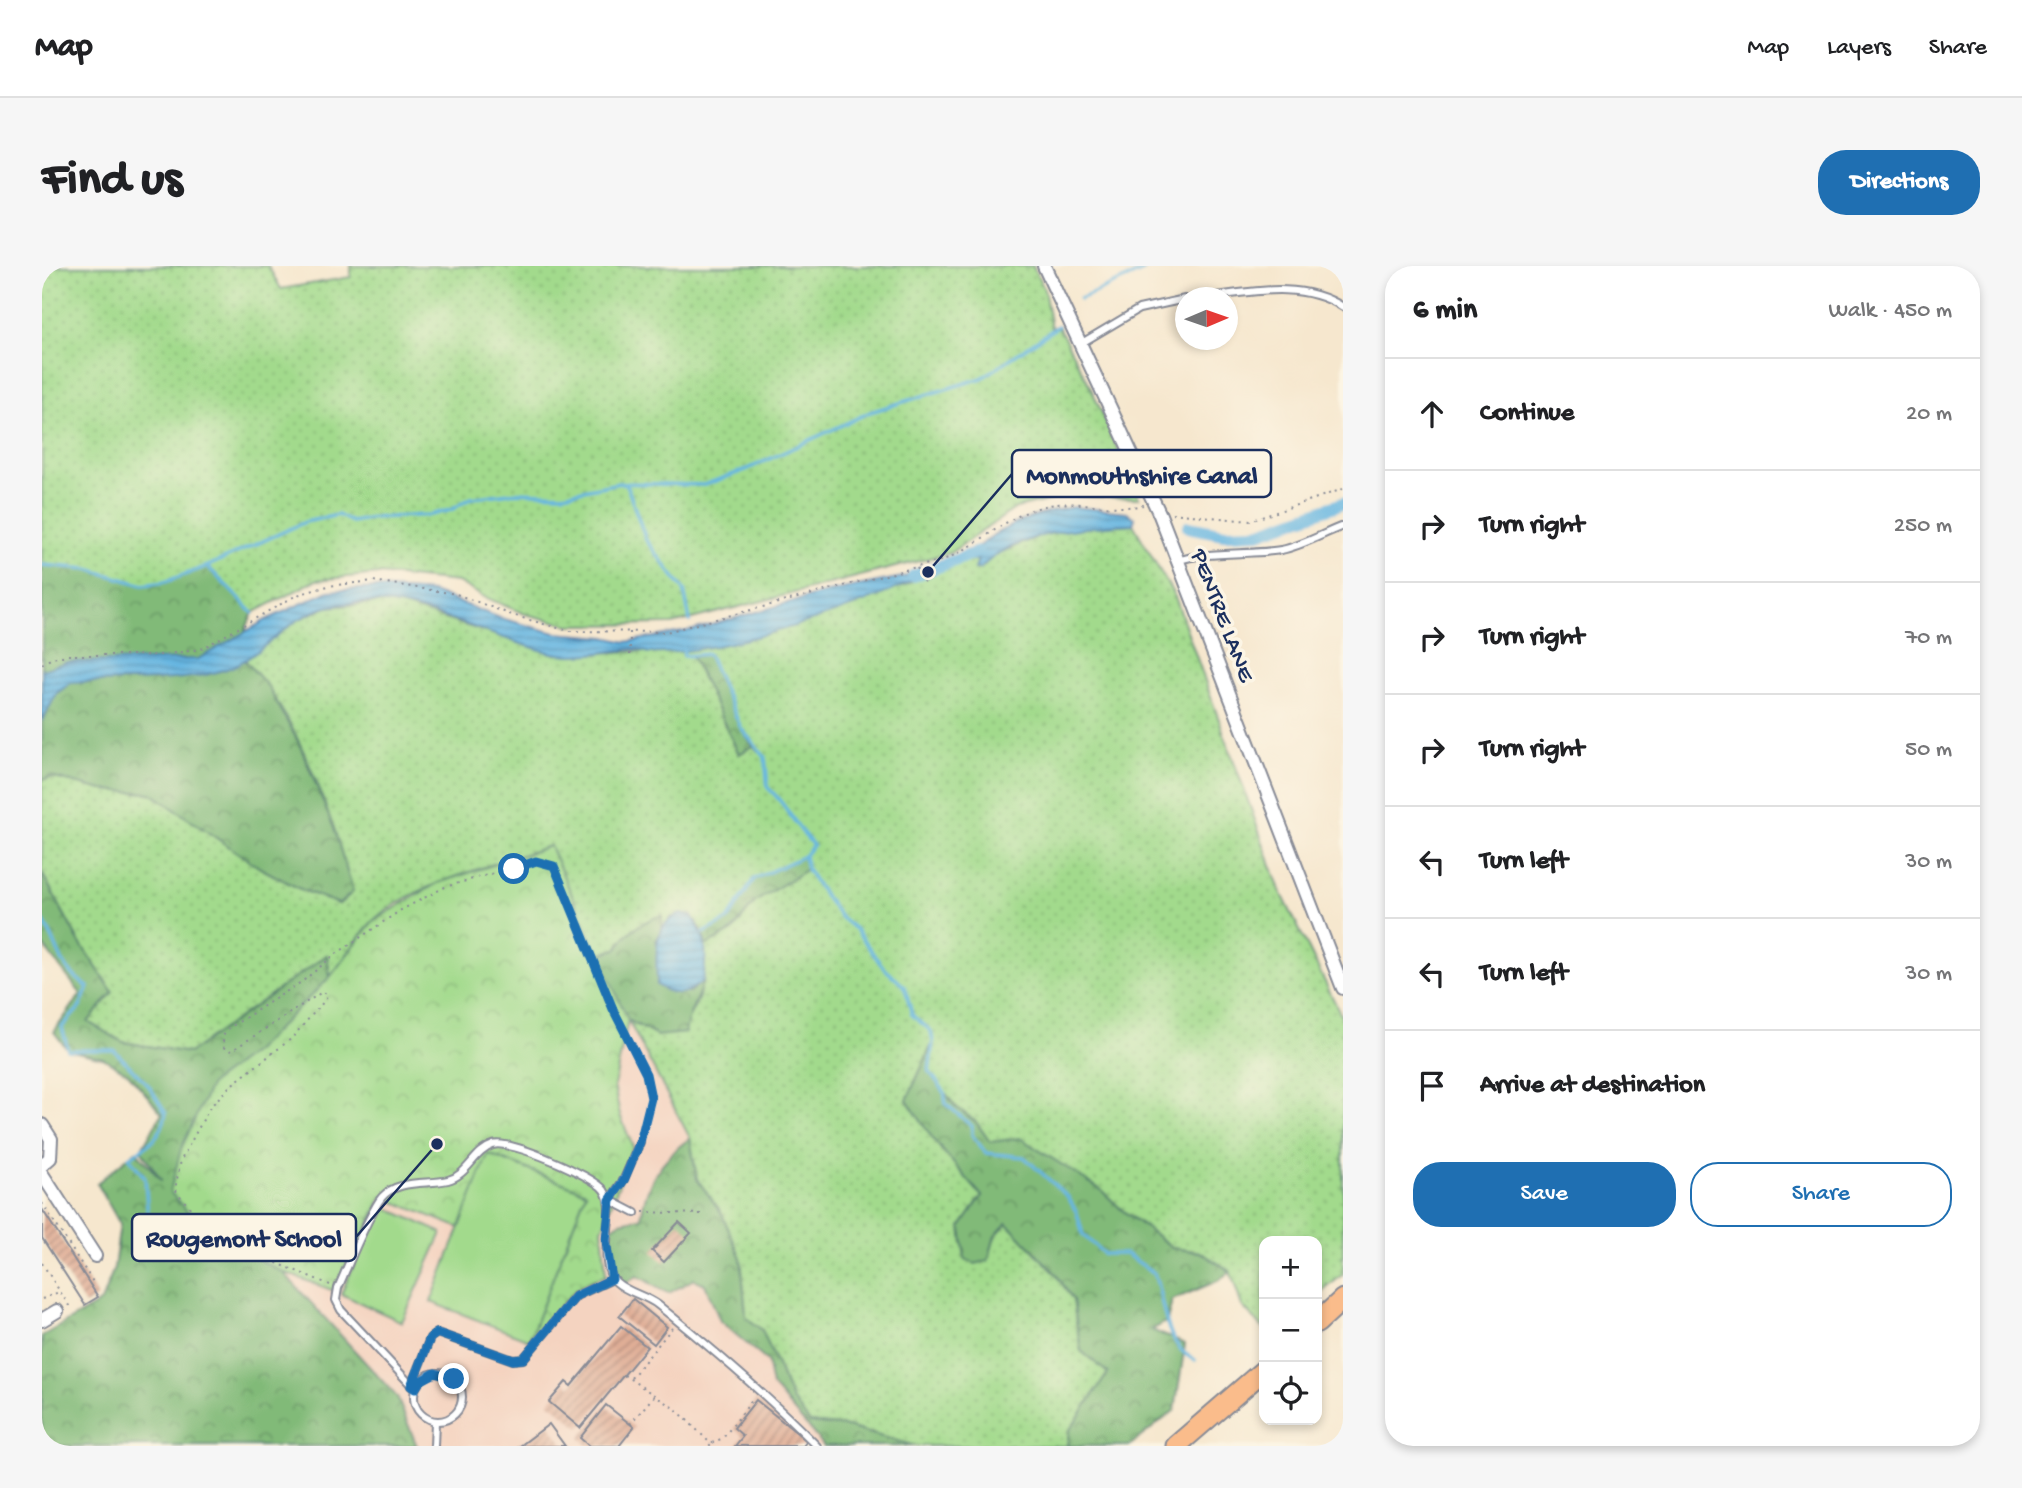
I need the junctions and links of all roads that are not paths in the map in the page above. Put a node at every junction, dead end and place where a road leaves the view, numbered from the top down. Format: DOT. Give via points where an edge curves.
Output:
graph roads {
  1 [pos="1044,266"];
  2 [pos="1238,295"];
  3 [pos="1175,301"];
  4 [pos="1343,307"];
  5 [pos="1080,344"];
  6 [pos="1343,526"];
  7 [pos="1178,561"];
  8 [pos="1343,988"];
  9 [pos="42,1125"];
  10 [pos="640,1142"];
  11 [pos="42,1165"];
  12 [pos="42,1174"];
  13 [pos="610,1200"];
  14 [pos="635,1213"];
  15 [pos="95,1256"];
  16 [pos="612,1279"];
  17 [pos="1343,1299"];
  18 [pos="57,1311"];
  19 [pos="1322,1318"];
  20 [pos="42,1320"];
  21 [pos="1259,1374"];
  22 [pos="413,1387"];
  23 [pos="435,1422"];
  24 [pos="433,1446"];
  25 [pos="817,1446"];
  26 [pos="1176,1446"];
  1 -- 5 [label="street, PENTRE LANE"];
  2 -- 4 [label="lane" via="1292,290"];
  3 -- 5 [label="lane" via="1139,309"];
  5 -- 7 [label="street, PENTRE LANE"];
  6 -- 7 [label="lane" via="1284,549 1190,556"];
  7 -- 8 [label="street, PENTRE LANE"];
  9 -- 11 [label="street" via="51,1139 50,1158"];
  10 -- 13 [label="lane"];
  12 -- 15 [label="street"];
  13 -- 14 [label="lane"];
  13 -- 16 [label="lane" via="606,1241"];
  13 -- 22 [label="lane" via="602,1187 564,1166 508,1144 494,1144 451,1179 399,1186 382,1197 336,1300"];
  16 -- 22 [label="lane" via="576,1296 523,1359 513,1360 437,1333 430,1338"];
  16 -- 25 [label="lane" via="654,1302 761,1389"];
  17 -- 19 [label="main road"];
  18 -- 20 [label="street"];
  21 -- 26 [label="main road"];
  22 -- 23 [label="lane" via="417,1410"];
  22 -- 23 [label="lane" via="435,1373 443,1373 460,1386 462,1402 457,1413"];
  23 -- 24 [label="lane"];
}
